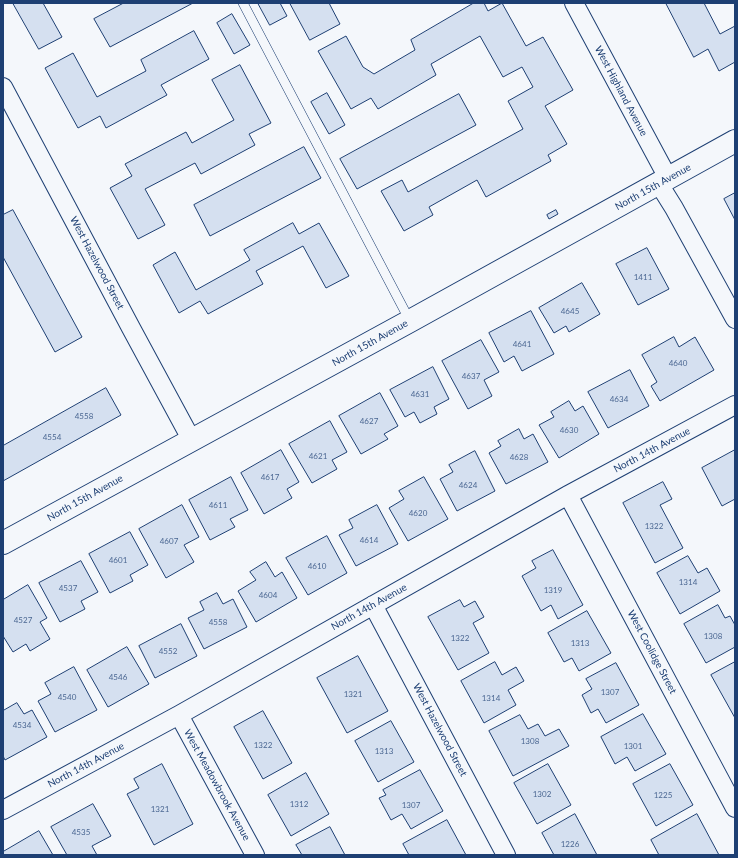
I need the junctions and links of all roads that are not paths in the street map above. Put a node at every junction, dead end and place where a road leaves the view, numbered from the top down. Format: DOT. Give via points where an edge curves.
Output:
graph roads {
  1 [pos="243,3"];
  2 [pos="574,3"];
  3 [pos="3,87"];
  4 [pos="735,141"];
  5 [pos="663,181"];
  6 [pos="735,319"];
  7 [pos="410,321"];
  8 [pos="735,405"];
  9 [pos="191,440"];
  10 [pos="568,495"];
  11 [pos="3,543"];
  12 [pos="373,605"];
  13 [pos="179,715"];
  14 [pos="735,808"];
  15 [pos="3,810"];
  16 [pos="255,855"];
  17 [pos="506,855"];
  1 -- 7 [label="lane"];
  2 -- 5 [label="street, West Highland Avenue"];
  3 -- 9 [label="street, West Hazelwood Street"];
  4 -- 5 [label="street, North 15th Avenue"];
  5 -- 6 [label="street, West Highland Avenue" via="676,212"];
  5 -- 7 [label="street, North 15th Avenue"];
  7 -- 9 [label="street, North 15th Avenue"];
  8 -- 10 [label="street, North 14th Avenue"];
  9 -- 11 [label="street, North 15th Avenue"];
  10 -- 12 [label="street, North 14th Avenue"];
  10 -- 14 [label="street, West Coolidge Street"];
  12 -- 13 [label="street, North 14th Avenue"];
  12 -- 17 [label="street, West Hazelwood Street"];
  13 -- 15 [label="street, North 14th Avenue"];
  13 -- 16 [label="street, West Meadowbrook Avenue"];
}
